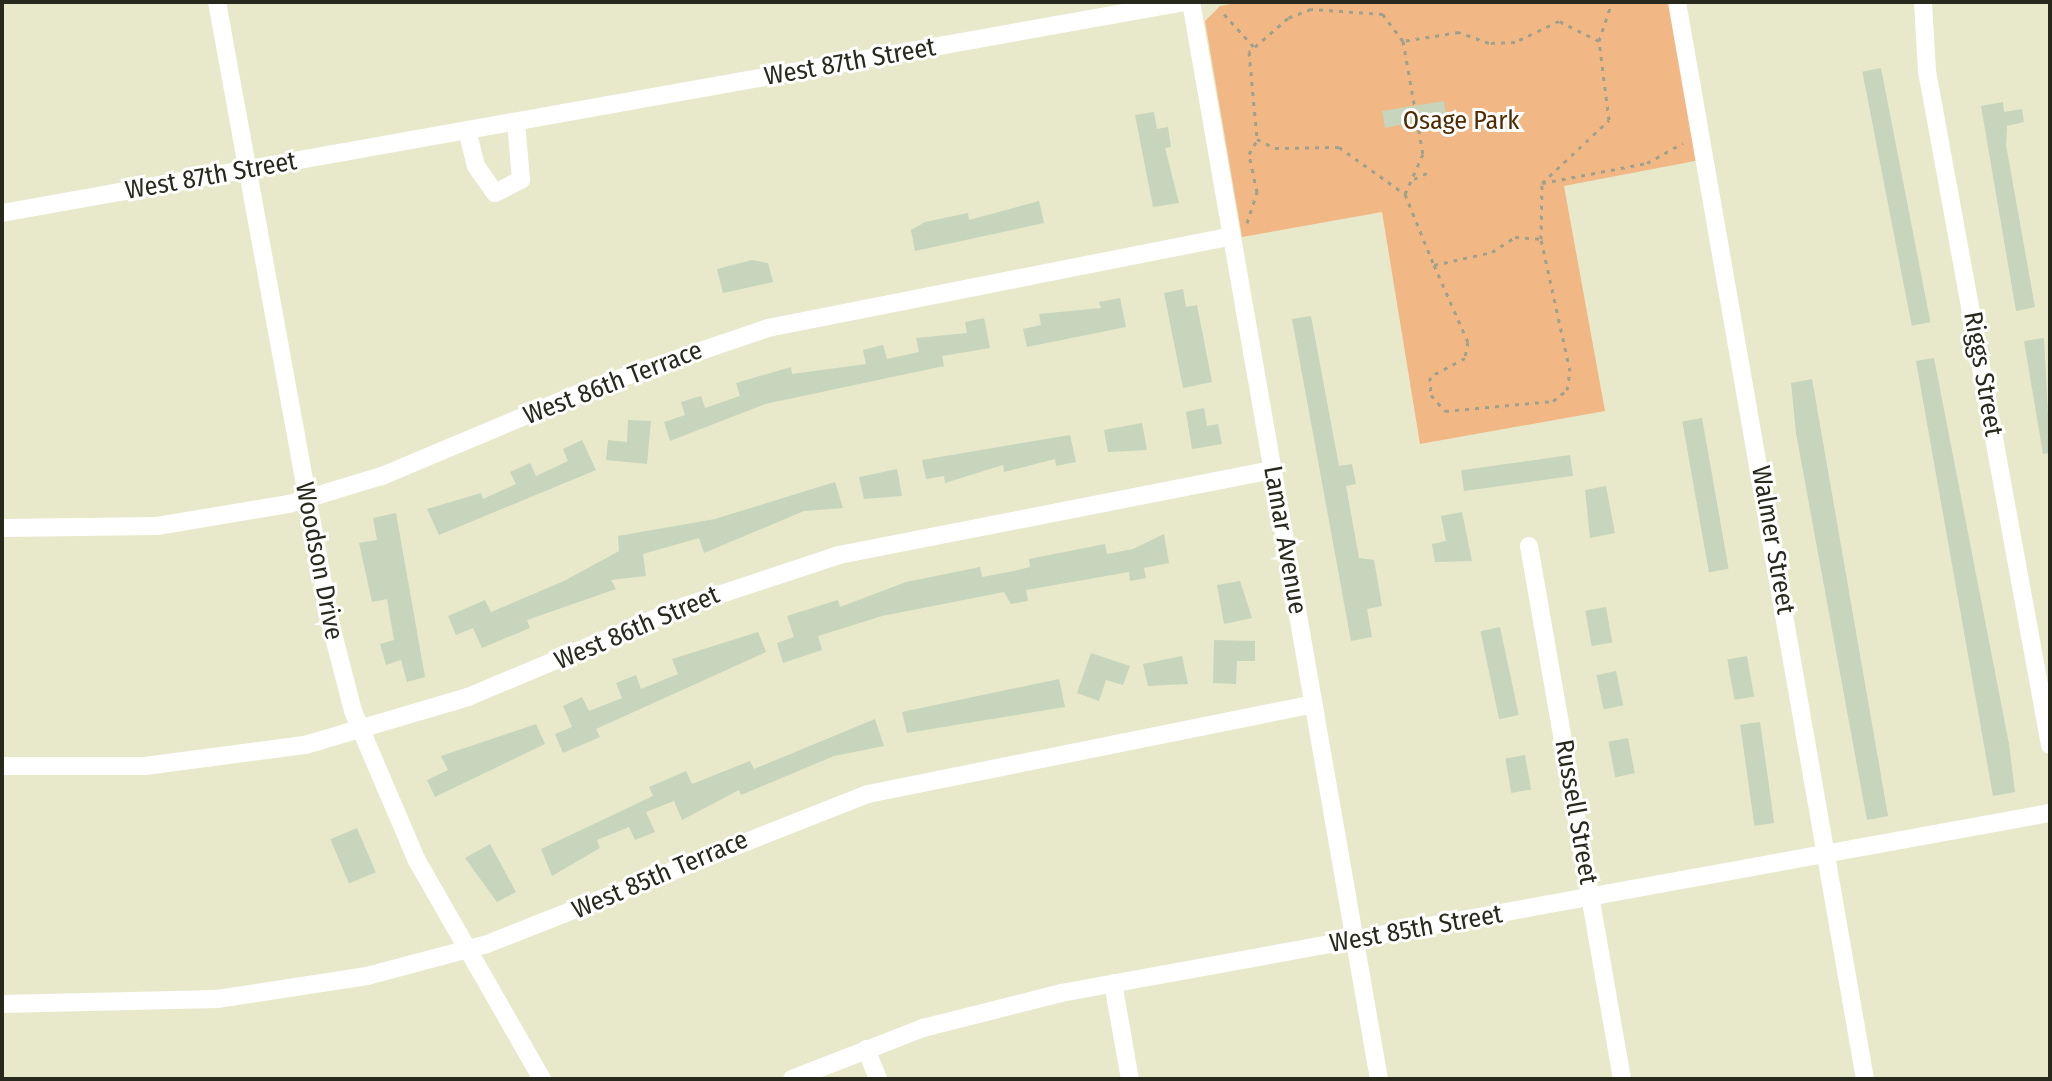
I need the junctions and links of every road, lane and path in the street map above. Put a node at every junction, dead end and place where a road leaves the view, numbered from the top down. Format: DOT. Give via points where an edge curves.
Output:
graph roads {
  1 [pos="217,2"];
  2 [pos="1188,2"];
  3 [pos="1612,2"];
  4 [pos="1677,2"];
  5 [pos="1923,2"];
  6 [pos="1224,14"];
  7 [pos="1403,41"];
  8 [pos="1599,41"];
  9 [pos="1254,47"];
  10 [pos="516,122"];
  11 [pos="467,130"];
  12 [pos="1257,139"];
  13 [pos="1689,143"];
  14 [pos="248,170"];
  15 [pos="1429,172"];
  16 [pos="1414,179"];
  17 [pos="1542,183"];
  18 [pos="1405,194"];
  19 [pos="2,213"];
  20 [pos="1237,236"];
  21 [pos="1541,239"];
  22 [pos="1434,265"];
  23 [pos="1273,470"];
  24 [pos="307,499"];
  25 [pos="2,528"];
  26 [pos="1529,546"];
  27 [pos="1313,704"];
  28 [pos="360,731"];
  29 [pos="2050,745"];
  30 [pos="2,766"];
  31 [pos="2050,813"];
  32 [pos="1829,855"];
  33 [pos="1591,897"];
  34 [pos="1355,939"];
  35 [pos="467,949"];
  36 [pos="1113,983"];
  37 [pos="2,1004"];
  38 [pos="866,1049"];
  39 [pos="542,1079"];
  40 [pos="792,1079"];
  41 [pos="878,1079"];
  42 [pos="1130,1079"];
  43 [pos="1379,1079"];
  44 [pos="1622,1079"];
  45 [pos="1865,1079"];
  1 -- 14 [label="street, Woodson Drive"];
  2 -- 10 [label="street, West 87th Street"];
  2 -- 20 [label="street, Lamar Avenue"];
  3 -- 8 [label="path"];
  4 -- 32 [label="street, Walmer Street"];
  5 -- 29 [label="street, Riggs Street" via="1927,71"];
  6 -- 9 [label="path"];
  7 -- 8 [label="path" via="1459,32 1489,43 1515,42 1559,21"];
  7 -- 9 [label="path" via="1383,14 1311,9"];
  7 -- 16 [label="path" via="1423,154"];
  8 -- 17 [label="path" via="1609,120"];
  9 -- 12 [label="path"];
  10 -- 11 [label="street, West 87th Street"];
  10 -- 11 [label="street" via="523,164 510,190 486,185"];
  11 -- 14 [label="street, West 87th Street"];
  12 -- 18 [label="path" via="1275,148 1339,147"];
  12 -- 20 [label="path" via="1249,154 1255,206"];
  13 -- 17 [label="path" via="1647,163"];
  14 -- 19 [label="street, West 87th Street"];
  14 -- 24 [label="street, Woodson Drive"];
  15 -- 16 [label="path"];
  16 -- 18 [label="path"];
  17 -- 21 [label="path"];
  18 -- 22 [label="path"];
  20 -- 23 [label="street, Lamar Avenue"];
  20 -- 24 [label="street, West 86th Terrace" via="768,328 591,388 382,476"];
  21 -- 22 [label="path" via="1515,237 1492,252"];
  21 -- 22 [label="path" via="1570,371 1567,390 1553,401 1445,411 1431,395 1430,377 1465,358 1468,342"];
  23 -- 27 [label="street, Lamar Avenue"];
  23 -- 28 [label="street, West 86th Street" via="839,555"];
  24 -- 25 [label="street, West 86th Terrace" via="157,526"];
  24 -- 28 [label="street, Woodson Drive"];
  26 -- 33 [label="street, Russell Street"];
  27 -- 34 [label="street, Lamar Avenue"];
  27 -- 35 [label="street, West 85th Terrace" via="868,794"];
  28 -- 30 [label="street, West 86th Street" via="192,762"];
  28 -- 35 [label="street, Woodson Drive" via="403,831"];
  31 -- 32 [label="street, West 85th Street"];
  32 -- 33 [label="street, West 85th Street"];
  32 -- 45 [label="street, Walmer Street"];
  33 -- 34 [label="street, West 85th Street"];
  33 -- 44 [label="street, Russell Street"];
  34 -- 36 [label="street, West 85th Street"];
  34 -- 43 [label="street, Lamar Avenue"];
  35 -- 37 [label="street, West 85th Terrace" via="244,996"];
  35 -- 39 [label="street, Woodson Drive"];
  36 -- 38 [label="street, West 85th Street" via="999,1006"];
  36 -- 42 [label="street"];
  38 -- 40 [label="street, West 85th Street"];
  38 -- 41 [label="street"];
}
